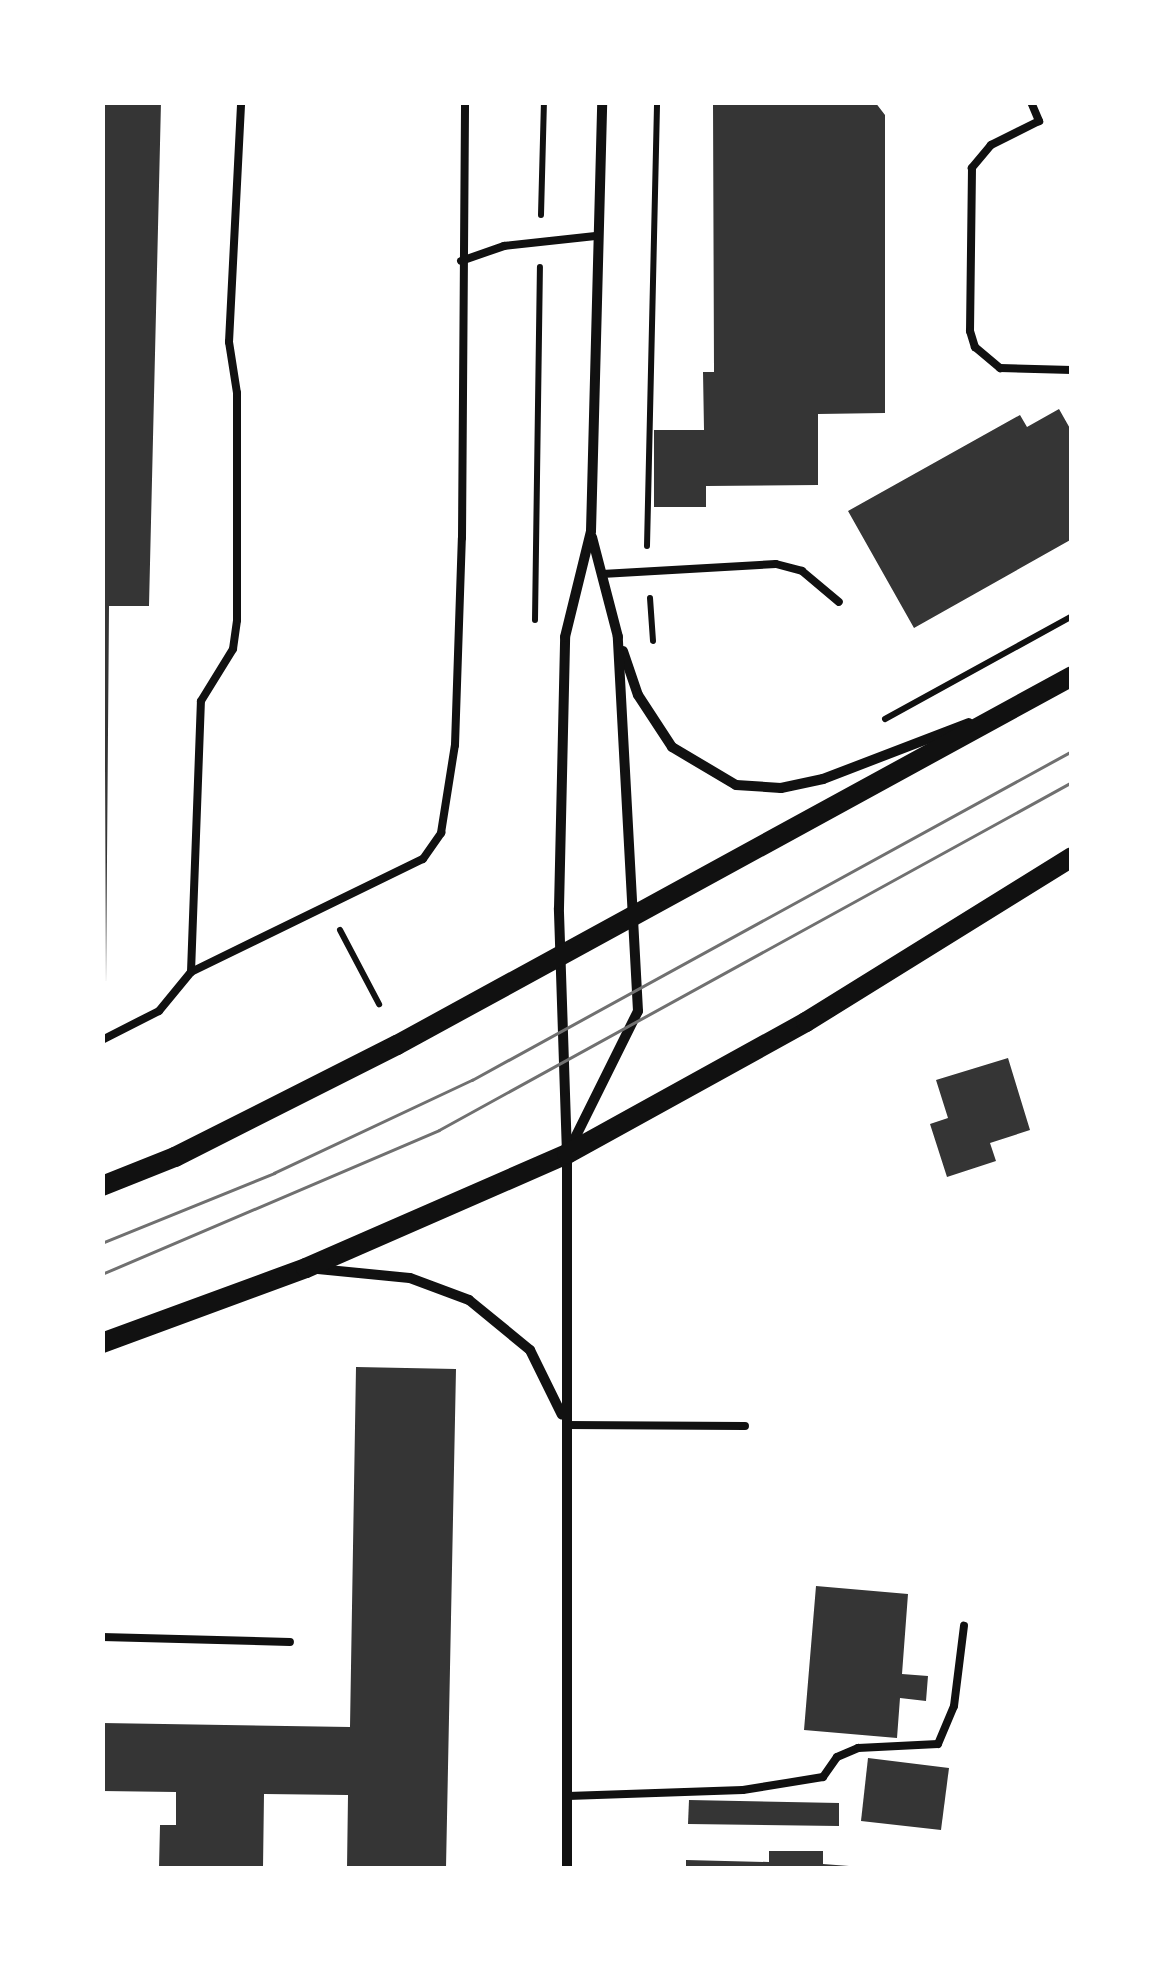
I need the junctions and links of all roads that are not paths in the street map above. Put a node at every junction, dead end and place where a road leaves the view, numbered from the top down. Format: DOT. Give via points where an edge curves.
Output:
graph roads {
  1 [pos="241,102"];
  2 [pos="465,102"];
  3 [pos="602,102"];
  4 [pos="1031,102"];
  5 [pos="595,236"];
  6 [pos="461,261"];
  7 [pos="1072,370"];
  8 [pos="591,531"];
  9 [pos="602,574"];
  10 [pos="840,602"];
  11 [pos="618,637"];
  12 [pos="1072,676"];
  13 [pos="1030,699"];
  14 [pos="1072,857"];
  15 [pos="634,915"];
  16 [pos="560,958"];
  17 [pos="190,972"];
  18 [pos="102,1040"];
  19 [pos="567,1154"];
  20 [pos="102,1186"];
  21 [pos="306,1268"];
  22 [pos="102,1343"];
  23 [pos="566,1425"];
  24 [pos="745,1426"];
  25 [pos="964,1626"];
  26 [pos="102,1637"];
  27 [pos="290,1642"];
  28 [pos="568,1796"];
  29 [pos="567,1868"];
  1 -- 17 [label="lane" via="230,342 237,394 237,620 233,648 201,701"];
  2 -- 6 [label="lane"];
  3 -- 5 [label="street"];
  4 -- 7 [label="lane" via="1039,121 992,145 972,168 970,331 1000,368"];
  5 -- 6 [label="lane"];
  5 -- 8 [label="street"];
  6 -- 17 [label="lane" via="462,538 449,806 424,859"];
  8 -- 9 [label="street"];
  8 -- 16 [label="street" via="565,637"];
  9 -- 10 [label="lane" via="776,564 802,571"];
  9 -- 11 [label="street"];
  11 -- 13 [label="street" via="638,695 672,746 706,772 756,788 823,779"];
  11 -- 15 [label="street"];
  12 -- 13 [label="main road"];
  13 -- 15 [label="main road"];
  14 -- 19 [label="main road"];
  15 -- 16 [label="main road"];
  15 -- 19 [label="street" via="634,1026"];
  16 -- 19 [label="street"];
  16 -- 20 [label="main road" via="251,1121"];
  17 -- 18 [label="lane" via="159,1012"];
  19 -- 21 [label="main road"];
  19 -- 23 [label="street"];
  21 -- 22 [label="main road"];
  21 -- 23 [label="street" via="410,1278 469,1300 530,1350"];
  23 -- 24 [label="lane"];
  23 -- 28 [label="street"];
  25 -- 28 [label="lane" via="954,1706 938,1744 858,1748 837,1757 823,1777 743,1790"];
  26 -- 27 [label="lane"];
  28 -- 29 [label="street"];
}
